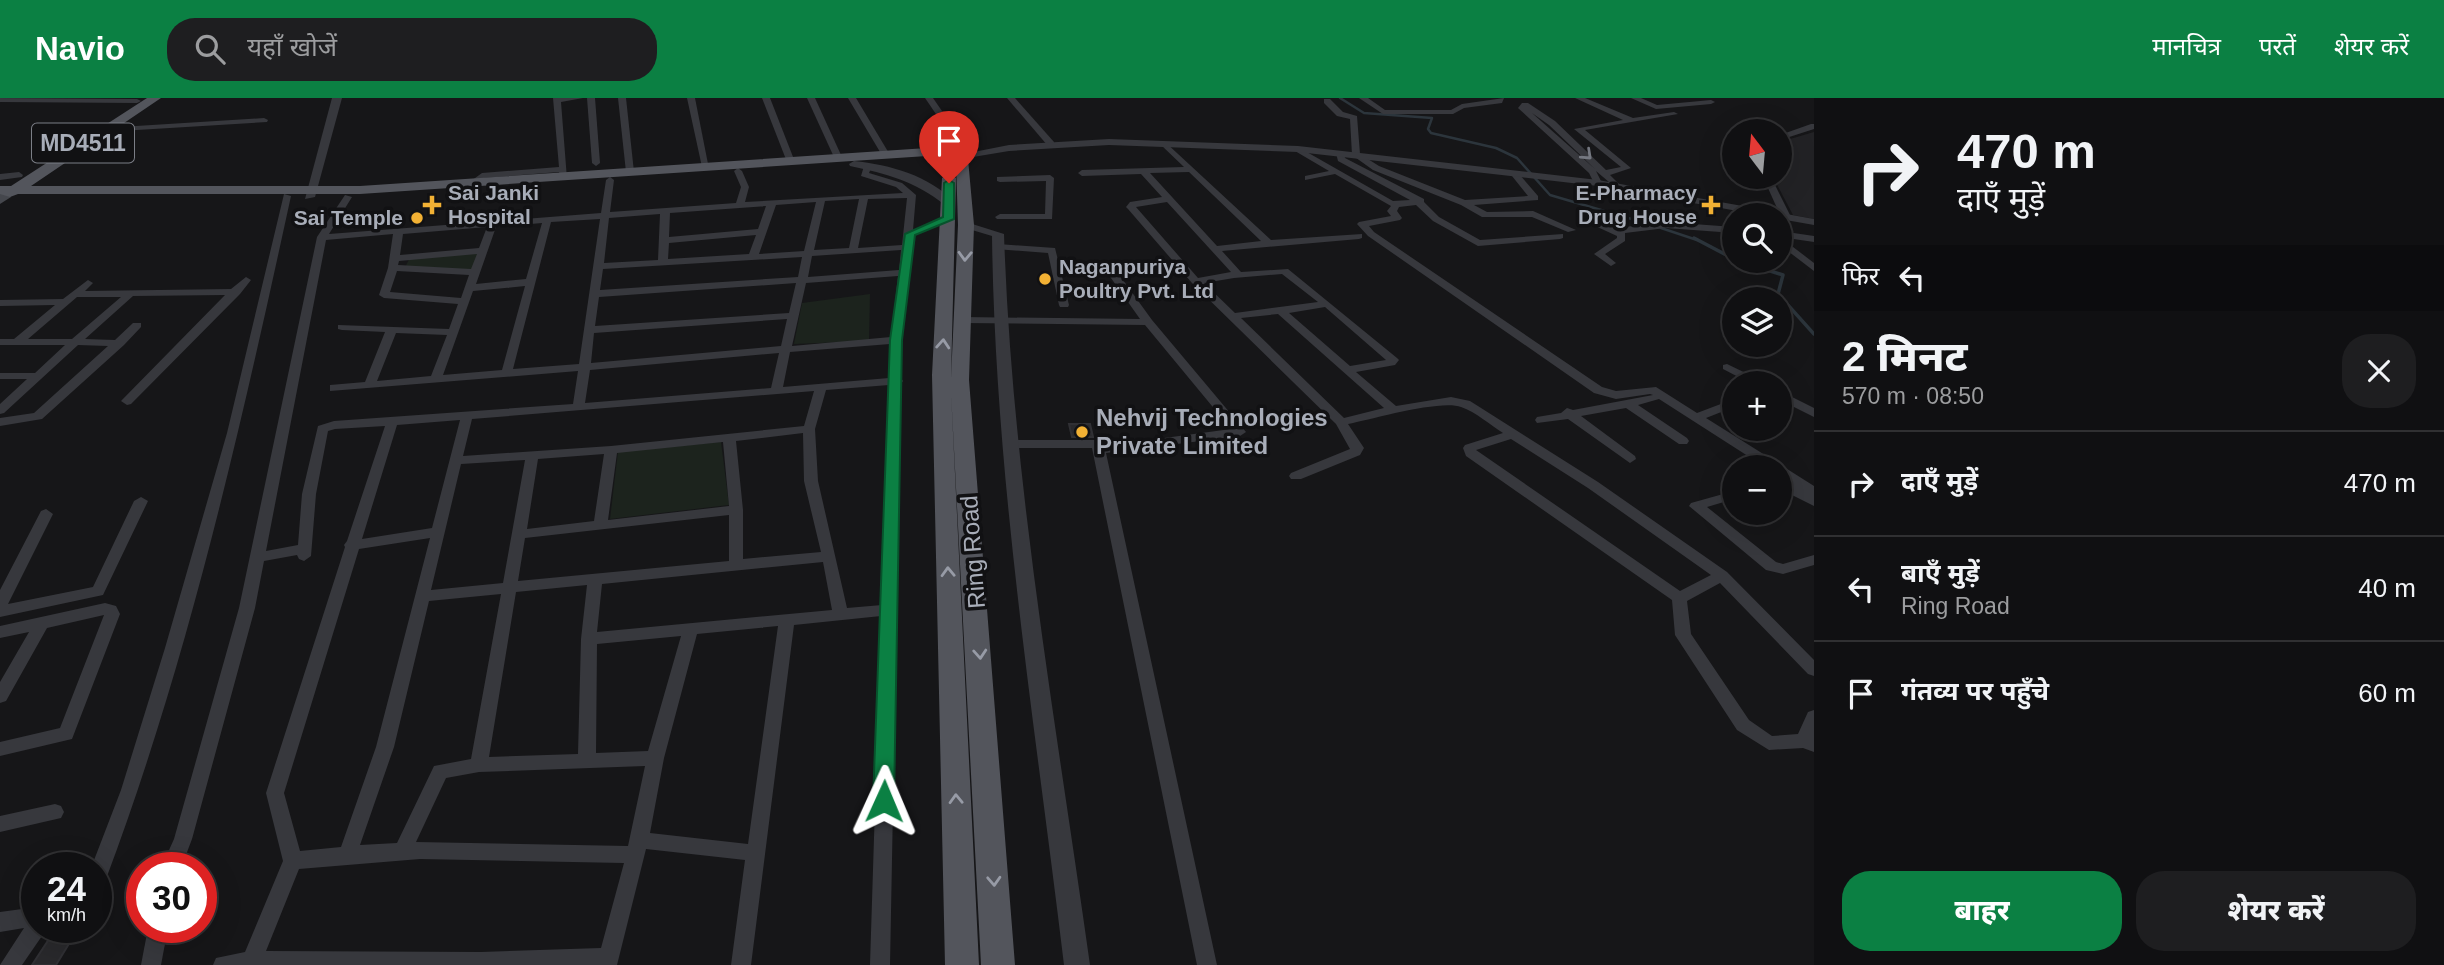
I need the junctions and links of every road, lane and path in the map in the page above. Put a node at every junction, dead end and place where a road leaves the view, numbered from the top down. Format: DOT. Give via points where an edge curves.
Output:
graph roads {
  1 [pos="155,98"];
  2 [pos="337,98"];
  3 [pos="579,98"];
  4 [pos="591,98"];
  5 [pos="622,98"];
  6 [pos="691,98"];
  7 [pos="766,98"];
  8 [pos="811,98"];
  9 [pos="852,98"];
  10 [pos="929,98"];
  11 [pos="1011,98"];
  12 [pos="1363,98"];
  13 [pos="1500,98"];
  14 [pos="1579,98"];
  15 [pos="1635,98"];
  16 [pos="27,99"];
  17 [pos="557,99"];
  18 [pos="0,100"];
  19 [pos="140,100"];
  20 [pos="1327,101"];
  21 [pos="1521,102"];
  22 [pos="1711,102"];
  23 [pos="1656,107"];
  24 [pos="264,120"];
  25 [pos="1633,120"];
  26 [pos="1814,127"];
  27 [pos="1559,129"];
  28 [pos="1578,129"];
  29 [pos="104,130"];
  30 [pos="1792,134"];
  31 [pos="1164,143"];
  32 [pos="1051,145"];
  33 [pos="1298,149"];
  34 [pos="885,153"];
  35 [pos="1340,153"];
  36 [pos="837,155"];
  37 [pos="952,155"];
  38 [pos="1356,155"];
  39 [pos="790,160"];
  40 [pos="596,163"];
  41 [pos="861,165"];
  42 [pos="706,167"];
  43 [pos="1191,169"];
  44 [pos="1143,171"];
  45 [pos="630,172"];
  46 [pos="738,172"];
  47 [pos="1335,172"];
  48 [pos="563,173"];
  49 [pos="1082,173"];
  50 [pos="19,175"];
  51 [pos="1518,176"];
  52 [pos="0,177"];
  53 [pos="1308,178"];
  54 [pos="1602,178"];
  55 [pos="610,180"];
  56 [pos="1000,180"];
  57 [pos="3,193"];
  58 [pos="311,193"];
  59 [pos="912,195"];
  60 [pos="1442,195"];
  61 [pos="287,196"];
  62 [pos="348,197"];
  63 [pos="864,197"];
  64 [pos="821,199"];
  65 [pos="1169,199"];
  66 [pos="1419,202"];
  67 [pos="772,203"];
  68 [pos="1464,203"];
  69 [pos="1722,203"];
  70 [pos="1396,205"];
  71 [pos="739,206"];
  72 [pos="665,213"];
  73 [pos="954,216"];
  74 [pos="607,217"];
  75 [pos="1000,217"];
  76 [pos="1583,217"];
  77 [pos="1792,218"];
  78 [pos="547,221"];
  79 [pos="1814,222"];
  80 [pos="492,225"];
  81 [pos="1722,229"];
  82 [pos="1571,230"];
  83 [pos="1617,231"];
  84 [pos="761,232"];
  85 [pos="398,233"];
  86 [pos="1359,236"];
  87 [pos="1560,236"];
  88 [pos="1792,236"];
  89 [pos="322,237"];
  90 [pos="1814,239"];
  91 [pos="664,240"];
  92 [pos="909,240"];
  93 [pos="1269,243"];
  94 [pos="998,247"];
  95 [pos="1216,249"];
  96 [pos="484,250"];
  97 [pos="1792,250"];
  98 [pos="853,251"];
  99 [pos="806,255"];
  100 [pos="752,257"];
  101 [pos="663,262"];
  102 [pos="1611,262"];
  103 [pos="395,263"];
  104 [pos="600,266"];
  105 [pos="1814,268"];
  106 [pos="1111,271"];
  107 [pos="474,272"];
  108 [pos="905,273"];
  109 [pos="1236,275"];
  110 [pos="246,280"];
  111 [pos="800,280"];
  112 [pos="1196,281"];
  113 [pos="531,282"];
  114 [pos="88,283"];
  115 [pos="470,288"];
  116 [pos="236,292"];
  117 [pos="130,294"];
  118 [pos="593,294"];
  119 [pos="69,298"];
  120 [pos="465,301"];
  121 [pos="0,303"];
  122 [pos="1327,304"];
  123 [pos="1064,305"];
  124 [pos="1280,310"];
  125 [pos="791,316"];
  126 [pos="1233,316"];
  127 [pos="962,320"];
  128 [pos="1000,320"];
  129 [pos="1148,321"];
  130 [pos="137,325"];
  131 [pos="342,327"];
  132 [pos="392,329"];
  133 [pos="587,330"];
  134 [pos="452,332"];
  135 [pos="896,340"];
  136 [pos="0,342"];
  137 [pos="17,342"];
  138 [pos="75,342"];
  139 [pos="120,343"];
  140 [pos="783,351"];
  141 [pos="582,366"];
  142 [pos="1727,367"];
  143 [pos="1346,370"];
  144 [pos="1735,371"];
  145 [pos="507,372"];
  146 [pos="0,376"];
  147 [pos="37,376"];
  148 [pos="438,377"];
  149 [pos="897,381"];
  150 [pos="370,383"];
  151 [pos="821,387"];
  152 [pos="334,388"];
  153 [pos="776,390"];
  154 [pos="1662,397"];
  155 [pos="127,401"];
  156 [pos="1792,401"];
  157 [pos="1628,404"];
  158 [pos="579,405"];
  159 [pos="1722,408"];
  160 [pos="0,410"];
  161 [pos="1393,410"];
  162 [pos="1565,411"];
  163 [pos="1814,413"];
  164 [pos="467,415"];
  165 [pos="1696,418"];
  166 [pos="1541,421"];
  167 [pos="0,422"];
  168 [pos="392,422"];
  169 [pos="1341,422"];
  170 [pos="809,429"];
  171 [pos="1513,434"];
  172 [pos="729,438"];
  173 [pos="1683,441"];
  174 [pos="1009,444"];
  175 [pos="611,450"];
  176 [pos="1100,450"];
  177 [pos="1755,455"];
  178 [pos="532,456"];
  179 [pos="1630,459"];
  180 [pos="457,460"];
  181 [pos="1296,476"];
  182 [pos="1792,478"];
  183 [pos="1792,489"];
  184 [pos="1814,492"];
  185 [pos="1722,498"];
  186 [pos="141,501"];
  187 [pos="1814,502"];
  188 [pos="736,510"];
  189 [pos="47,514"];
  190 [pos="600,525"];
  191 [pos="439,532"];
  192 [pos="521,534"];
  193 [pos="351,545"];
  194 [pos="829,556"];
  195 [pos="257,557"];
  196 [pos="1814,560"];
  197 [pos="736,566"];
  198 [pos="1722,576"];
  199 [pos="595,581"];
  200 [pos="511,586"];
  201 [pos="424,596"];
  202 [pos="1679,598"];
  203 [pos="0,605"];
  204 [pos="887,610"];
  205 [pos="0,611"];
  206 [pos="841,615"];
  207 [pos="787,620"];
  208 [pos="42,624"];
  209 [pos="690,630"];
  210 [pos="0,632"];
  211 [pos="589,639"];
  212 [pos="1814,670"];
  213 [pos="1,697"];
  214 [pos="1814,717"];
  215 [pos="1809,743"];
  216 [pos="0,749"];
  217 [pos="655,758"];
  218 [pos="587,760"];
  219 [pos="479,765"];
  220 [pos="55,812"];
  221 [pos="0,824"];
  222 [pos="636,848"];
  223 [pos="403,850"];
  224 [pos="106,852"];
  225 [pos="178,852"];
  226 [pos="348,853"];
  227 [pos="756,853"];
  228 [pos="293,861"];
  229 [pos="21,919"];
  230 [pos="0,922"];
  231 [pos="25,943"];
  232 [pos="155,943"];
  233 [pos="607,961"];
  234 [pos="251,963"];
  235 [pos="481,963"];
  236 [pos="10,965"];
  237 [pos="151,965"];
  238 [pos="223,965"];
  239 [pos="741,965"];
  240 [pos="880,965"];
  241 [pos="962,965"];
  242 [pos="998,965"];
  243 [pos="1077,965"];
  244 [pos="1207,965"];
  1 -- 29 [label="main road, MD4511"];
  2 -- 58 [label="street"];
  3 -- 17 [label="street"];
  4 -- 40 [label="street"];
  5 -- 45 [label="street"];
  6 -- 42 [label="street"];
  7 -- 39 [label="street"];
  8 -- 36 [label="street"];
  9 -- 34 [label="street"];
  10 -- 37 [label="street"];
  11 -- 32 [label="street"];
  12 -- 13 [label="street" via="1383,112 1452,112"];
  14 -- 25 [label="street"];
  15 -- 23 [label="street"];
  16 -- 18 [label="street"];
  16 -- 19 [label="street"];
  17 -- 48 [label="street"];
  19 -- 50 [label="main road, MD4511"];
  20 -- 38 [label="street" via="1340,114 1354,118"];
  21 -- 27 [label="street"];
  21 -- 54 [label="street" via="1522,108"];
  22 -- 23 [label="street"];
  23 -- 25 [label="street" via="1674,114"];
  24 -- 29 [label="street"];
  25 -- 28 [label="street"];
  26 -- 30 [label="street"];
  27 -- 28 [label="street"];
  27 -- 54 [label="street, one-way"];
  28 -- 54 [label="street" via="1627,168"];
  29 -- 57 [label="main road, MD4511"];
  31 -- 32 [label="street"];
  31 -- 33 [label="street"];
  31 -- 43 [label="street"];
  32 -- 37 [label="street"];
  33 -- 35 [label="street"];
  33 -- 47 [label="street"];
  34 -- 36 [label="street"];
  34 -- 37 [label="main road"];
  34 -- 39 [label="main road"];
  35 -- 38 [label="street"];
  35 -- 66 [label="street" via="1341,159"];
  36 -- 39 [label="street"];
  37 -- 41 [label="main road"];
  37 -- 73 [label="main road, Ring Road" via="948,163"];
  38 -- 51 [label="street"];
  38 -- 60 [label="street"];
  39 -- 42 [label="main road"];
  41 -- 46 [label="main road"];
  41 -- 59 [label="street" via="864,174 899,185"];
  41 -- 73 [label="street" via="894,170 923,182"];
  42 -- 45 [label="main road"];
  43 -- 44 [label="street"];
  43 -- 93 [label="street"];
  44 -- 49 [label="street"];
  44 -- 65 [label="street"];
  45 -- 48 [label="main road"];
  46 -- 55 [label="main road"];
  46 -- 71 [label="street" via="745,187"];
  47 -- 53 [label="street"];
  47 -- 70 [label="street"];
  48 -- 58 [label="main road"];
  50 -- 52 [label="street"];
  50 -- 57 [label="main road, MD4511"];
  51 -- 54 [label="street"];
  51 -- 68 [label="street" via="1535,198"];
  54 -- 69 [label="street" via="1616,185"];
  55 -- 62 [label="main road"];
  55 -- 74 [label="street"];
  56 -- 75 [label="street" via="1050,178 1049,217"];
  57 -- 58 [label="main road"];
  57 -- 61 [label="main road"];
  58 -- 61 [label="main road"];
  58 -- 62 [label="main road"];
  59 -- 63 [label="street"];
  59 -- 92 [label="street"];
  60 -- 66 [label="street"];
  60 -- 68 [label="street"];
  61 -- 224 [label="street" via="233,433 173,648"];
  62 -- 89 [label="street"];
  63 -- 64 [label="street"];
  63 -- 98 [label="street"];
  64 -- 67 [label="street"];
  64 -- 99 [label="street"];
  65 -- 95 [label="street"];
  65 -- 112 [label="street" via="1130,205"];
  66 -- 70 [label="street"];
  66 -- 87 [label="street" via="1436,219 1478,243"];
  67 -- 71 [label="street"];
  67 -- 84 [label="street"];
  68 -- 82 [label="street" via="1488,216 1533,214"];
  70 -- 154 [label="street" via="1392,211 1397,218 1362,225 1598,390 1616,395 1652,390"];
  71 -- 72 [label="street"];
  72 -- 74 [label="street"];
  72 -- 91 [label="street"];
  73 -- 92 [label="street"];
  73 -- 94 [label="street" via="998,234"];
  73 -- 127 [label="main road, Ring Road, one-way"];
  241 -- 73 [label="main road, Ring Road, one-way" via="941,375"];
  74 -- 78 [label="street"];
  74 -- 104 [label="street"];
  76 -- 83 [label="street"];
  77 -- 79 [label="street"];
  78 -- 80 [label="street"];
  78 -- 113 [label="street"];
  80 -- 85 [label="street"];
  80 -- 96 [label="street"];
  81 -- 83 [label="street" via="1656,226"];
  83 -- 102 [label="street" via="1622,239 1599,254"];
  84 -- 91 [label="street"];
  84 -- 100 [label="street"];
  85 -- 89 [label="street"];
  85 -- 103 [label="street"];
  86 -- 93 [label="street"];
  88 -- 90 [label="street"];
  89 -- 195 [label="street"];
  91 -- 101 [label="street"];
  92 -- 98 [label="street"];
  92 -- 108 [label="street"];
  93 -- 95 [label="street"];
  94 -- 123 [label="street" via="1052,250"];
  94 -- 128 [label="street"];
  95 -- 109 [label="street" via="1238,271"];
  96 -- 103 [label="street"];
  96 -- 107 [label="street"];
  97 -- 105 [label="street"];
  98 -- 99 [label="street"];
  99 -- 100 [label="street"];
  99 -- 111 [label="street"];
  100 -- 101 [label="street"];
  101 -- 104 [label="street"];
  103 -- 107 [label="street"];
  103 -- 120 [label="street" via="384,295"];
  104 -- 118 [label="street"];
  106 -- 129 [label="street"];
  107 -- 115 [label="street"];
  108 -- 111 [label="street"];
  108 -- 135 [label="street"];
  109 -- 112 [label="street"];
  109 -- 122 [label="street" via="1284,271"];
  110 -- 116 [label="street"];
  111 -- 118 [label="street"];
  111 -- 125 [label="street"];
  112 -- 126 [label="street"];
  113 -- 115 [label="street"];
  113 -- 145 [label="street"];
  114 -- 119 [label="street"];
  115 -- 120 [label="street"];
  116 -- 117 [label="street"];
  116 -- 155 [label="street"];
  117 -- 119 [label="street"];
  117 -- 138 [label="street"];
  118 -- 133 [label="street"];
  119 -- 121 [label="street"];
  119 -- 137 [label="street"];
  120 -- 134 [label="street"];
  122 -- 124 [label="street"];
  122 -- 143 [label="street" via="1393,360"];
  124 -- 126 [label="street"];
  124 -- 143 [label="street"];
  125 -- 133 [label="street"];
  125 -- 140 [label="street"];
  126 -- 169 [label="street"];
  127 -- 128 [label="street"];
  127 -- 242 [label="main road, Ring Road, one-way" via="960,380"];
  128 -- 129 [label="street"];
  128 -- 174 [label="street"];
  129 -- 176 [label="street" via="1240,432"];
  130 -- 139 [label="street"];
  131 -- 132 [label="street"];
  132 -- 134 [label="street"];
  132 -- 150 [label="street"];
  133 -- 141 [label="street"];
  134 -- 148 [label="street"];
  135 -- 140 [label="street"];
  135 -- 149 [label="street"];
  136 -- 137 [label="street"];
  137 -- 138 [label="street"];
  138 -- 139 [label="street"];
  138 -- 147 [label="street"];
  139 -- 167 [label="street" via="38,416"];
  140 -- 141 [label="street"];
  140 -- 153 [label="street"];
  141 -- 145 [label="street"];
  141 -- 158 [label="street"];
  142 -- 144 [label="street"];
  143 -- 161 [label="street"];
  145 -- 148 [label="street"];
  146 -- 147 [label="street"];
  147 -- 160 [label="street"];
  148 -- 150 [label="street"];
  149 -- 151 [label="street"];
  149 -- 204 [label="street"];
  150 -- 152 [label="street"];
  151 -- 153 [label="street"];
  151 -- 170 [label="street"];
  153 -- 158 [label="street"];
  154 -- 157 [label="street"];
  154 -- 165 [label="street"];
  156 -- 163 [label="street"];
  157 -- 162 [label="street"];
  157 -- 173 [label="street"];
  158 -- 164 [label="street"];
  159 -- 165 [label="street"];
  161 -- 169 [label="street"];
  161 -- 171 [label="street" via="1457,401"];
  162 -- 166 [label="street"];
  162 -- 179 [label="street"];
  164 -- 168 [label="street"];
  164 -- 180 [label="street"];
  165 -- 177 [label="street"];
  168 -- 193 [label="street"];
  168 -- 195 [label="street" via="322,429 304,552"];
  169 -- 181 [label="street" via="1358,448 1355,452"];
  170 -- 172 [label="street"];
  170 -- 194 [label="street" via="811,481"];
  171 -- 198 [label="street"];
  171 -- 202 [label="street" via="1469,447 1471,453"];
  172 -- 175 [label="street"];
  172 -- 188 [label="street"];
  174 -- 176 [label="street" via="1098,444"];
  174 -- 243 [label="street"];
  175 -- 178 [label="street"];
  175 -- 190 [label="street"];
  176 -- 244 [label="street"];
  178 -- 180 [label="street"];
  178 -- 192 [label="street"];
  180 -- 191 [label="street"];
  182 -- 184 [label="street"];
  183 -- 187 [label="street"];
  185 -- 196 [label="street" via="1696,506 1771,566 1783,569"];
  186 -- 205 [label="street" via="98,591"];
  188 -- 190 [label="street"];
  188 -- 197 [label="street"];
  189 -- 203 [label="street"];
  190 -- 192 [label="street"];
  191 -- 193 [label="street"];
  191 -- 201 [label="street"];
  192 -- 200 [label="street"];
  193 -- 228 [label="street" via="275,793"];
  194 -- 197 [label="street"];
  194 -- 206 [label="street"];
  195 -- 225 [label="street" via="244,621"];
  197 -- 199 [label="street"];
  198 -- 202 [label="street"];
  198 -- 212 [label="street"];
  199 -- 200 [label="street"];
  199 -- 211 [label="street"];
  200 -- 201 [label="street"];
  200 -- 219 [label="street"];
  201 -- 226 [label="street" via="385,747"];
  202 -- 215 [label="street" via="1683,635 1743,725 1769,743"];
  204 -- 206 [label="street"];
  204 -- 240 [label="street"];
  206 -- 207 [label="street"];
  207 -- 209 [label="street"];
  207 -- 227 [label="street"];
  208 -- 210 [label="street"];
  208 -- 213 [label="street"];
  208 -- 216 [label="street" via="105,609 112,614 66,734"];
  209 -- 211 [label="street"];
  209 -- 217 [label="street"];
  211 -- 218 [label="street"];
  214 -- 215 [label="street"];
  217 -- 218 [label="street"];
  217 -- 222 [label="street"];
  218 -- 219 [label="street"];
  219 -- 223 [label="street" via="440,771"];
  220 -- 221 [label="street"];
  222 -- 223 [label="street"];
  222 -- 227 [label="street"];
  222 -- 233 [label="street"];
  223 -- 226 [label="street"];
  226 -- 228 [label="street"];
  227 -- 239 [label="street"];
  228 -- 234 [label="street"];
  229 -- 230 [label="street"];
  231 -- 236 [label="street"];
  232 -- 237 [label="street"];
  233 -- 235 [label="street"];
  234 -- 235 [label="street"];
  234 -- 238 [label="street"];
}
